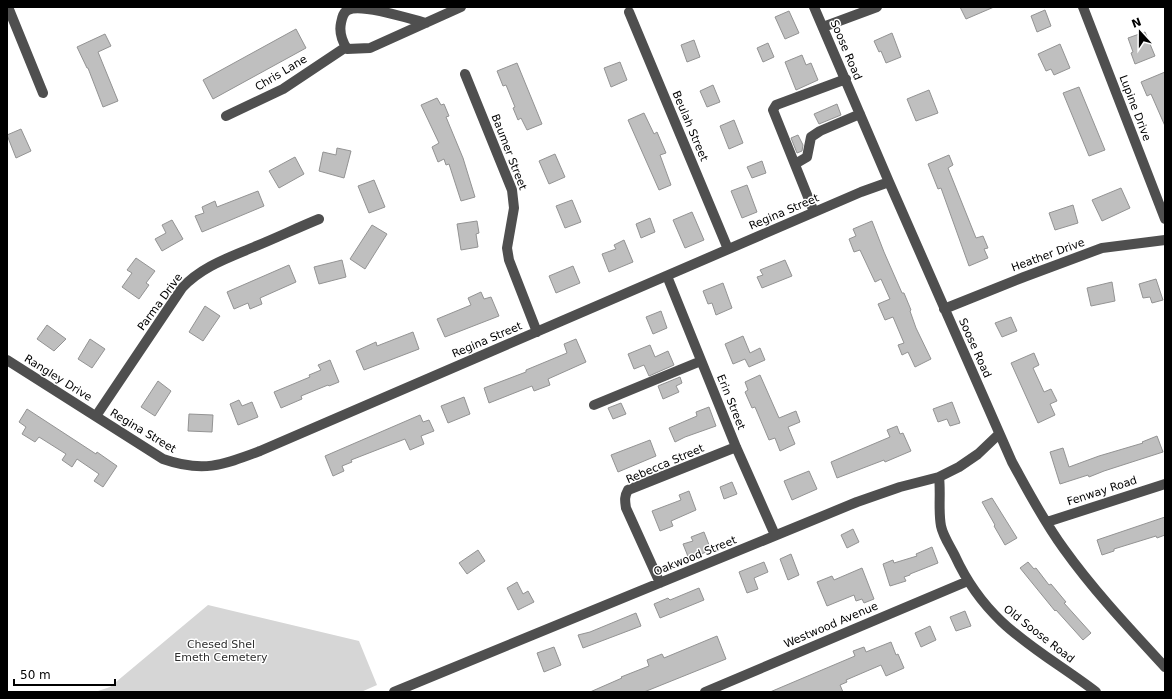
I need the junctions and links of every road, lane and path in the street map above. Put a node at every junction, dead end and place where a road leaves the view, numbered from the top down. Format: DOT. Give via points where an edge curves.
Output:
graph roads {
  1 [pos="8,7"];
  2 [pos="461,7"];
  3 [pos="814,7"];
  4 [pos="877,7"];
  5 [pos="1083,7"];
  6 [pos="346,9"];
  7 [pos="629,12"];
  8 [pos="426,23"];
  9 [pos="823,27"];
  10 [pos="346,47"];
  11 [pos="465,74"];
  12 [pos="846,79"];
  13 [pos="43,93"];
  14 [pos="860,114"];
  15 [pos="226,116"];
  16 [pos="795,164"];
  17 [pos="889,182"];
  18 [pos="814,212"];
  19 [pos="319,219"];
  20 [pos="1165,219"];
  21 [pos="1165,240"];
  22 [pos="728,249"];
  23 [pos="667,276"];
  24 [pos="944,309"];
  25 [pos="537,332"];
  26 [pos="7,360"];
  27 [pos="701,361"];
  28 [pos="594,405"];
  29 [pos="96,416"];
  30 [pos="999,434"];
  31 [pos="736,447"];
  32 [pos="939,477"];
  33 [pos="1165,484"];
  34 [pos="1047,522"];
  35 [pos="776,536"];
  36 [pos="968,581"];
  37 [pos="660,583"];
  38 [pos="1165,667"];
  39 [pos="394,692"];
  40 [pos="705,692"];
  41 [pos="1096,692"];
  1 -- 13 [label="street"];
  2 -- 8 [label="street"];
  3 -- 9 [label="street, Soose Road"];
  4 -- 9 [label="street"];
  5 -- 20 [label="street, Lupine Drive"];
  6 -- 8 [label="street" via="379,11"];
  6 -- 10 [label="street" via="340,27 342,41"];
  7 -- 22 [label="street, Beulah Street"];
  8 -- 10 [label="street" via="370,48"];
  9 -- 12 [label="street, Soose Road"];
  10 -- 15 [label="street, Chris Lane" via="282,88"];
  11 -- 25 [label="street, Baumer Street" via="512,190 514,208 507,248 509,260"];
  12 -- 14 [label="street, Soose Road"];
  12 -- 16 [label="street" via="776,105 773,110"];
  14 -- 16 [label="street" via="811,137 807,157"];
  14 -- 17 [label="street, Soose Road"];
  16 -- 18 [label="street"];
  17 -- 18 [label="street, Regina Street"];
  17 -- 24 [label="street, Soose Road"];
  18 -- 22 [label="street, Regina Street"];
  19 -- 29 [label="street, Parma Drive" via="202,270 190,279"];
  21 -- 24 [label="street, Heather Drive" via="1102,248"];
  22 -- 23 [label="street, Regina Street"];
  23 -- 25 [label="street, Regina Street"];
  23 -- 27 [label="street, Erin Street"];
  24 -- 30 [label="street, Soose Road"];
  25 -- 29 [label="street, Regina Street" via="229,463 198,467 180,465 163,459"];
  26 -- 29 [label="street, Rangley Drive"];
  27 -- 28 [label="street"];
  27 -- 31 [label="street, Erin Street"];
  30 -- 32 [label="street, Oakwood Street" via="978,454"];
  30 -- 34 [label="street, Soose Road"];
  31 -- 35 [label="street, Erin Street"];
  31 -- 37 [label="street, Rebecca Street" via="628,490 625,495 626,508"];
  32 -- 35 [label="street, Oakwood Street" via="857,502"];
  32 -- 36 [label="street, Old Soose Road" via="941,526"];
  33 -- 34 [label="street, Fenway Road"];
  34 -- 38 [label="street, Soose Road" via="1087,579"];
  35 -- 37 [label="street, Oakwood Street"];
  36 -- 40 [label="street, Westwood Avenue"];
  36 -- 41 [label="street, Old Soose Road" via="1001,621"];
  37 -- 39 [label="street, Oakwood Street"];
}
